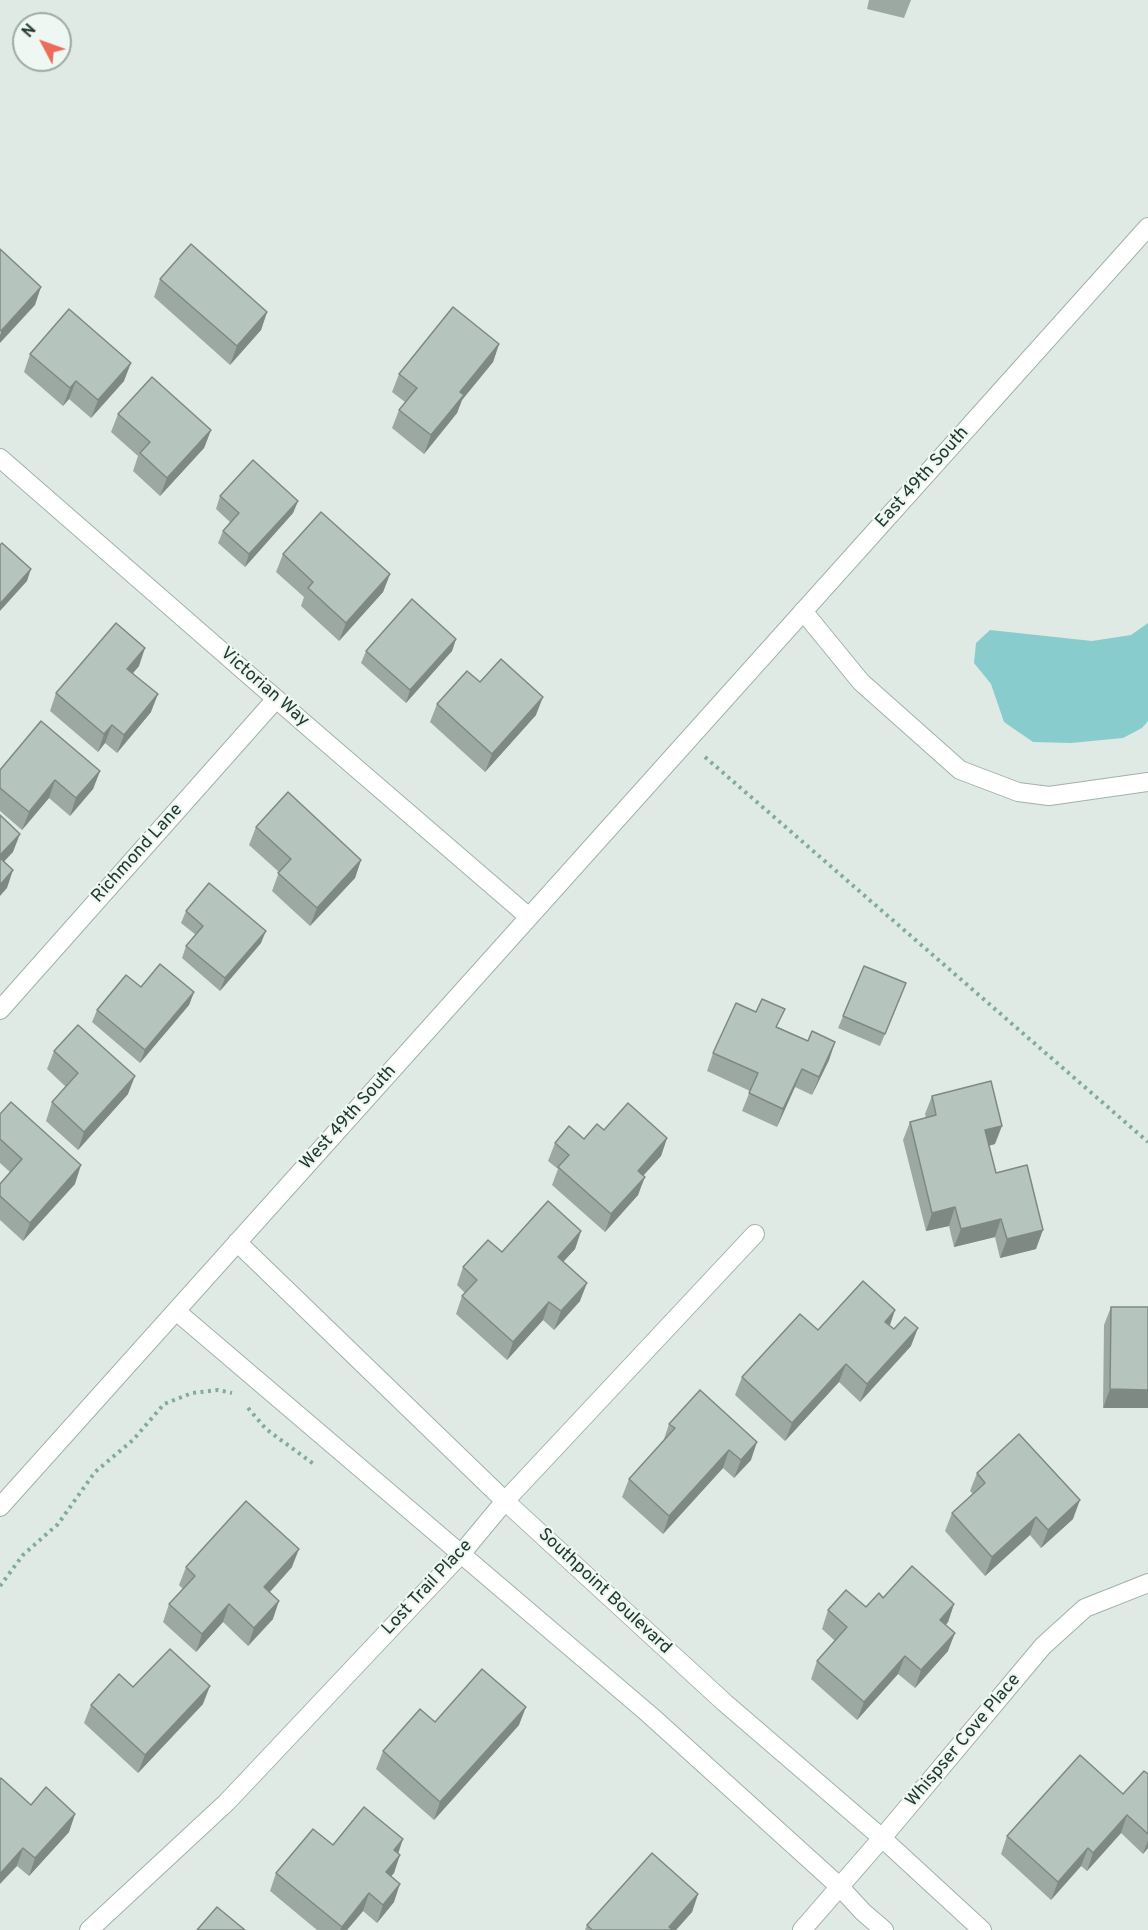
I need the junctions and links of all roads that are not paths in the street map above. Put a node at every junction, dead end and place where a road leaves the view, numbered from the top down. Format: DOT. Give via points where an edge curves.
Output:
graph roads {
  1 [pos="1148,227"];
  2 [pos="0,458"];
  3 [pos="803,611"];
  4 [pos="276,699"];
  5 [pos="692,735"];
  6 [pos="1148,782"];
  7 [pos="529,917"];
  8 [pos="0,1010"];
  9 [pos="755,1234"];
  10 [pos="237,1242"];
  11 [pos="176,1311"];
  12 [pos="505,1501"];
  13 [pos="0,1507"];
  14 [pos="461,1554"];
  15 [pos="1148,1583"];
  16 [pos="882,1838"];
  17 [pos="840,1887"];
  18 [pos="89,1930"];
  19 [pos="802,1930"];
  20 [pos="884,1930"];
  21 [pos="982,1930"];
  1 -- 3 [label="street, East 49th South"];
  2 -- 4 [label="street, Victorian Way"];
  3 -- 5 [label="street, East 49th South"];
  3 -- 6 [label="street" via="861,682 960,770 1018,792 1049,796"];
  4 -- 7 [label="street, Victorian Way"];
  4 -- 8 [label="street, Richmond Lane"];
  5 -- 7 [label="street, West 49th South"];
  7 -- 10 [label="street, West 49th South"];
  9 -- 12 [label="street, Lost Trail Place"];
  10 -- 11 [label="street, West 49th South"];
  10 -- 12 [label="street, Southpoint Boulevard"];
  11 -- 13 [label="street, West 49th South"];
  11 -- 14 [label="street"];
  12 -- 14 [label="street, Lost Trail Place"];
  12 -- 16 [label="street, Southpoint Boulevard" via="725,1703"];
  14 -- 17 [label="street" via="650,1715"];
  14 -- 18 [label="street, Lost Trail Place" via="227,1802"];
  15 -- 16 [label="street, Whispser Cove Place" via="1085,1608 1043,1646"];
  16 -- 17 [label="street, Whispser Cove Place"];
  16 -- 21 [label="street, Southpoint Boulevard"];
  17 -- 19 [label="street, Whispser Cove Place"];
  17 -- 20 [label="street"];
}
